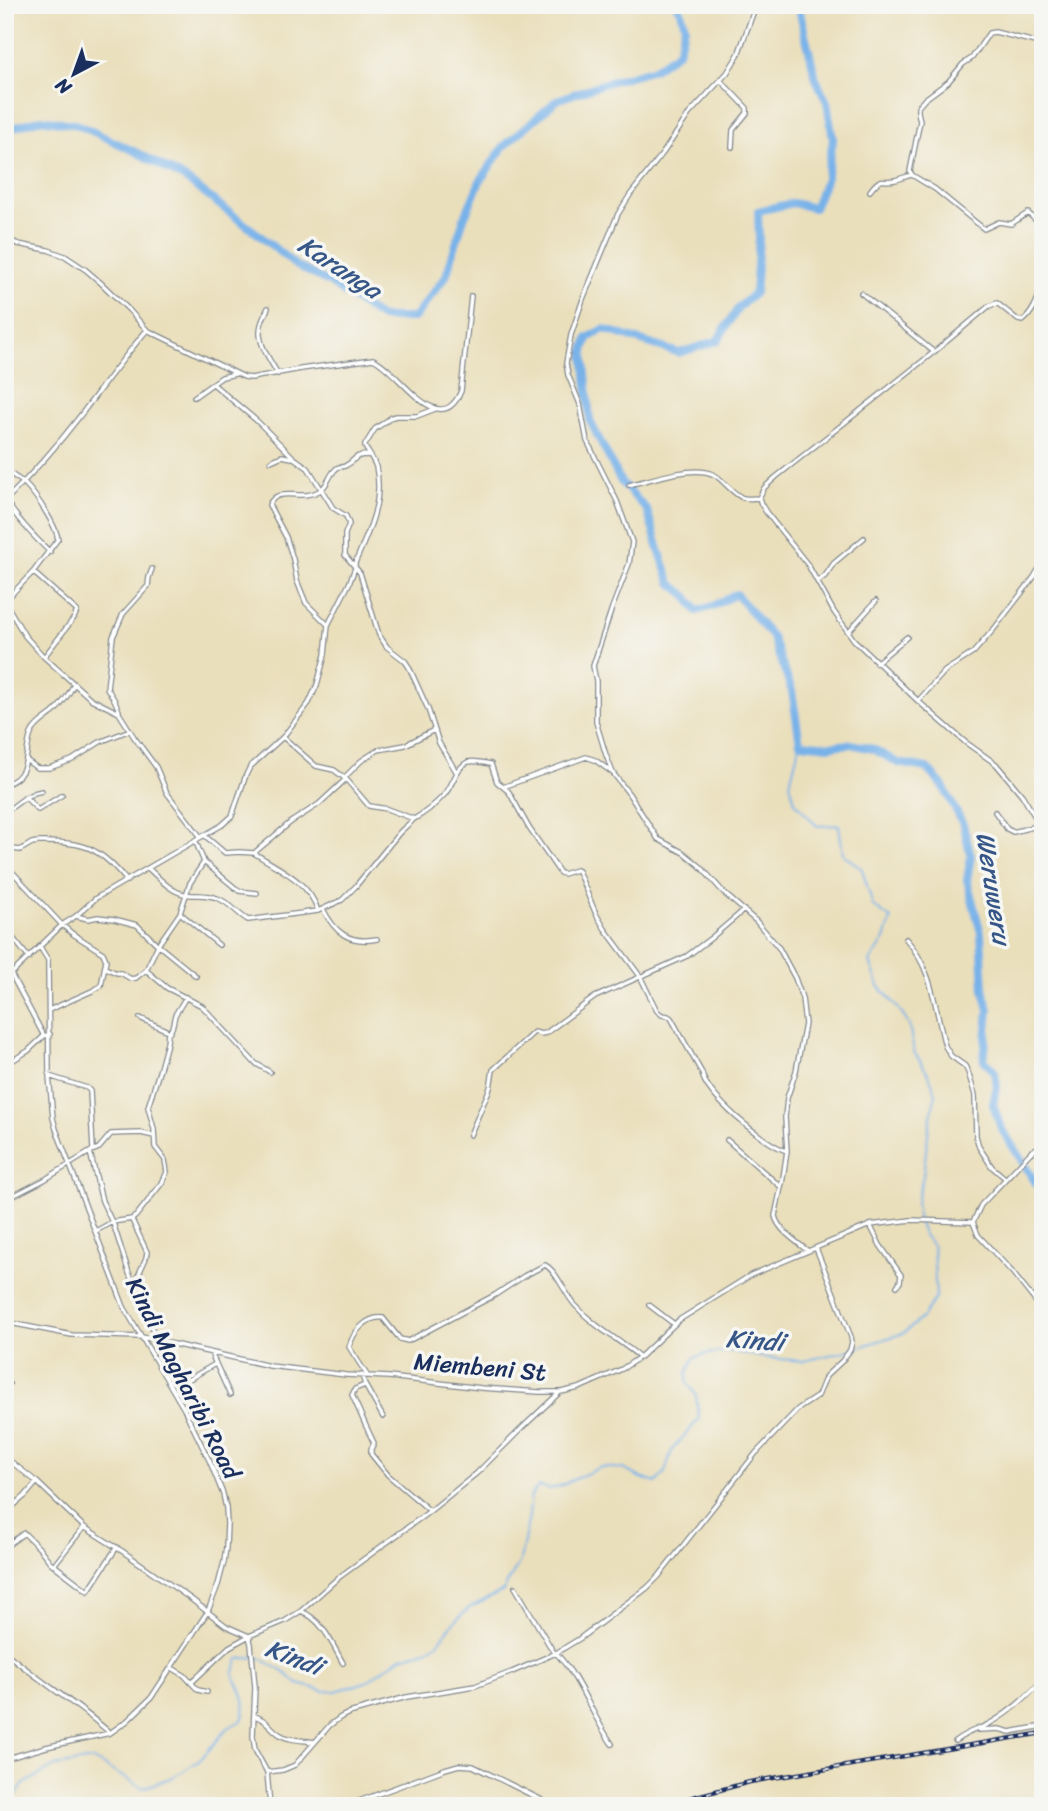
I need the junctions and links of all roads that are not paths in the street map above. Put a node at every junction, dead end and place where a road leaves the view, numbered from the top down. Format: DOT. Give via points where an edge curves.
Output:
graph roads {
  1 [pos="756,5"];
  2 [pos="1043,44"];
  3 [pos="721,81"];
  4 [pos="732,146"];
  5 [pos="912,175"];
  6 [pos="870,191"];
  7 [pos="1043,227"];
  8 [pos="5,238"];
  9 [pos="1043,285"];
  10 [pos="861,293"];
  11 [pos="471,296"];
  12 [pos="268,309"];
  13 [pos="147,331"];
  14 [pos="934,352"];
  15 [pos="223,367"];
  16 [pos="235,374"];
  17 [pos="278,374"];
  18 [pos="222,377"];
  19 [pos="214,384"];
  20 [pos="194,397"];
  21 [pos="435,409"];
  22 [pos="370,455"];
  23 [pos="294,458"];
  24 [pos="271,461"];
  25 [pos="5,465"];
  26 [pos="24,482"];
  27 [pos="629,485"];
  28 [pos="321,490"];
  29 [pos="760,498"];
  30 [pos="5,501"];
  31 [pos="864,538"];
  32 [pos="50,552"];
  33 [pos="1043,562"];
  34 [pos="355,568"];
  35 [pos="152,569"];
  36 [pos="33,572"];
  37 [pos="818,581"];
  38 [pos="5,601"];
  39 [pos="876,601"];
  40 [pos="328,625"];
  41 [pos="848,632"];
  42 [pos="907,637"];
  43 [pos="44,657"];
  44 [pos="876,663"];
  45 [pos="74,684"];
  46 [pos="918,701"];
  47 [pos="119,713"];
  48 [pos="130,730"];
  49 [pos="434,730"];
  50 [pos="283,737"];
  51 [pos="26,760"];
  52 [pos="613,772"];
  53 [pos="457,773"];
  54 [pos="345,779"];
  55 [pos="5,784"];
  56 [pos="503,787"];
  57 [pos="42,791"];
  58 [pos="62,795"];
  59 [pos="25,797"];
  60 [pos="5,812"];
  61 [pos="995,812"];
  62 [pos="414,819"];
  63 [pos="1040,825"];
  64 [pos="1043,830"];
  65 [pos="202,836"];
  66 [pos="195,839"];
  67 [pos="5,848"];
  68 [pos="254,853"];
  69 [pos="204,862"];
  70 [pos="5,864"];
  71 [pos="149,869"];
  72 [pos="127,881"];
  73 [pos="257,893"];
  74 [pos="187,894"];
  75 [pos="321,910"];
  76 [pos="744,910"];
  77 [pos="180,913"];
  78 [pos="76,916"];
  79 [pos="62,925"];
  80 [pos="9,933"];
  81 [pos="377,939"];
  82 [pos="906,939"];
  83 [pos="159,945"];
  84 [pos="219,945"];
  85 [pos="40,947"];
  86 [pos="29,958"];
  87 [pos="5,967"];
  88 [pos="106,968"];
  89 [pos="146,970"];
  90 [pos="196,975"];
  91 [pos="11,976"];
  92 [pos="640,976"];
  93 [pos="5,980"];
  94 [pos="186,997"];
  95 [pos="49,1010"];
  96 [pos="140,1018"];
  97 [pos="168,1032"];
  98 [pos="50,1034"];
  99 [pos="44,1036"];
  100 [pos="5,1065"];
  101 [pos="270,1072"];
  102 [pos="49,1076"];
  103 [pos="470,1135"];
  104 [pos="154,1136"];
  105 [pos="727,1140"];
  106 [pos="1043,1145"];
  107 [pos="91,1152"];
  108 [pos="787,1152"];
  109 [pos="1031,1152"];
  110 [pos="68,1164"];
  111 [pos="1005,1178"];
  112 [pos="781,1187"];
  113 [pos="5,1200"];
  114 [pos="132,1219"];
  115 [pos="112,1222"];
  116 [pos="973,1222"];
  117 [pos="870,1225"];
  118 [pos="96,1231"];
  119 [pos="816,1248"];
  120 [pos="808,1251"];
  121 [pos="134,1285"];
  122 [pos="897,1286"];
  123 [pos="649,1305"];
  124 [pos="1043,1311"];
  125 [pos="5,1322"];
  126 [pos="674,1324"];
  127 [pos="142,1337"];
  128 [pos="156,1339"];
  129 [pos="211,1353"];
  130 [pos="640,1357"];
  131 [pos="215,1364"];
  132 [pos="365,1375"];
  133 [pos="365,1385"];
  134 [pos="174,1392"];
  135 [pos="561,1392"];
  136 [pos="230,1395"];
  137 [pos="383,1417"];
  138 [pos="5,1457"];
  139 [pos="37,1482"];
  140 [pos="430,1511"];
  141 [pos="5,1513"];
  142 [pos="84,1527"];
  143 [pos="5,1546"];
  144 [pos="117,1548"];
  145 [pos="54,1565"];
  146 [pos="515,1587"];
  147 [pos="208,1611"];
  148 [pos="301,1611"];
  149 [pos="249,1636"];
  150 [pos="5,1653"];
  151 [pos="555,1653"];
  152 [pos="343,1663"];
  153 [pos="172,1668"];
  154 [pos="1043,1680"];
  155 [pos="191,1683"];
  156 [pos="207,1692"];
  157 [pos="254,1715"];
  158 [pos="1043,1726"];
  159 [pos="968,1732"];
  160 [pos="110,1733"];
  161 [pos="955,1741"];
  162 [pos="315,1742"];
  163 [pos="611,1744"];
  164 [pos="5,1759"];
  165 [pos="267,1772"];
  166 [pos="270,1806"];
  167 [pos="346,1806"];
  168 [pos="554,1806"];
  1 -- 3 [label="street" via="738,55"];
  2 -- 5 [label="street" via="989,33 972,58 918,107"];
  3 -- 4 [label="street" via="747,108 733,132"];
  3 -- 52 [label="street" via="690,114 618,214 571,335 566,368 580,404 587,441 632,542 629,564 593,666 596,722"];
  5 -- 6 [label="street" via="881,180"];
  5 -- 7 [label="street" via="984,229 999,222 1011,224 1027,213"];
  8 -- 13 [label="street" via="56,252 76,263 101,282"];
  9 -- 14 [label="street" via="1023,321 994,303"];
  10 -- 14 [label="street"];
  11 -- 21 [label="street" via="461,391 454,404"];
  12 -- 17 [label="street" via="259,334"];
  13 -- 15 [label="street"];
  13 -- 26 [label="street"];
  14 -- 29 [label="street" via="776,477"];
  15 -- 16 [label="street"];
  15 -- 18 [label="street"];
  16 -- 17 [label="street" via="251,378"];
  16 -- 18 [label="street"];
  17 -- 21 [label="street" via="377,360"];
  18 -- 19 [label="street"];
  19 -- 20 [label="street"];
  19 -- 23 [label="street"];
  21 -- 22 [label="street" via="382,423 365,445"];
  22 -- 28 [label="street" via="356,456 337,468"];
  22 -- 34 [label="street" via="376,468 377,499"];
  23 -- 24 [label="street"];
  23 -- 28 [label="street" via="308,468"];
  25 -- 26 [label="street" via="12,476"];
  26 -- 30 [label="street"];
  26 -- 32 [label="street" via="57,532"];
  27 -- 29 [label="street" via="669,474 707,472 740,496"];
  28 -- 34 [label="street" via="334,510 348,519 344,552"];
  28 -- 40 [label="street" via="309,496 276,496 269,505 286,537 306,603"];
  29 -- 37 [label="street"];
  30 -- 32 [label="street"];
  31 -- 37 [label="street"];
  32 -- 36 [label="street"];
  33 -- 46 [label="street" via="973,653 945,671"];
  34 -- 40 [label="street"];
  34 -- 49 [label="street" via="379,635 409,667"];
  35 -- 47 [label="street" via="148,586 123,614 113,637 107,688"];
  36 -- 38 [label="street"];
  36 -- 43 [label="street" via="77,612"];
  37 -- 41 [label="street"];
  38 -- 43 [label="street" via="25,636"];
  39 -- 41 [label="street"];
  40 -- 50 [label="street" via="317,685"];
  41 -- 44 [label="street"];
  42 -- 44 [label="street"];
  43 -- 45 [label="street"];
  44 -- 46 [label="street"];
  45 -- 47 [label="street" via="98,704"];
  45 -- 51 [label="street" via="56,710 31,733"];
  46 -- 63 [label="street" via="996,764"];
  47 -- 48 [label="street"];
  48 -- 51 [label="street" via="49,768 37,768"];
  48 -- 65 [label="street" via="156,767 167,793"];
  49 -- 53 [label="street"];
  49 -- 54 [label="street" via="405,745 378,750"];
  50 -- 54 [label="street" via="316,766 332,768"];
  50 -- 65 [label="street" via="250,767 232,816"];
  51 -- 55 [label="street" via="16,780"];
  52 -- 56 [label="street" via="586,757"];
  52 -- 76 [label="street" via="658,839 684,853"];
  53 -- 56 [label="street" via="469,762 491,764"];
  53 -- 62 [label="street" via="444,795"];
  54 -- 62 [label="street" via="369,806"];
  54 -- 68 [label="street"];
  56 -- 92 [label="street" via="560,873 578,871 605,929"];
  57 -- 59 [label="street"];
  58 -- 59 [label="street" via="38,810"];
  59 -- 60 [label="street"];
  61 -- 63 [label="street" via="1013,832"];
  62 -- 75 [label="street" via="348,895"];
  63 -- 64 [label="street"];
  65 -- 66 [label="street"];
  65 -- 68 [label="street" via="225,853"];
  66 -- 69 [label="street"];
  66 -- 71 [label="street"];
  67 -- 72 [label="street" via="20,850 38,842 82,845 105,856"];
  68 -- 75 [label="street" via="302,884"];
  69 -- 73 [label="street" via="239,891"];
  69 -- 74 [label="street"];
  70 -- 79 [label="street"];
  71 -- 72 [label="street"];
  71 -- 74 [label="street" via="170,888"];
  72 -- 78 [label="street" via="96,898"];
  74 -- 75 [label="street" via="217,898 250,920"];
  74 -- 77 [label="street"];
  75 -- 81 [label="street" via="341,934 356,940"];
  76 -- 92 [label="street" via="697,949"];
  76 -- 108 [label="street" via="779,948 804,1009 800,1052 787,1098"];
  77 -- 83 [label="street"];
  77 -- 84 [label="street"];
  78 -- 79 [label="street"];
  78 -- 83 [label="street" via="131,923"];
  79 -- 85 [label="street"];
  79 -- 88 [label="street" via="103,953"];
  80 -- 86 [label="street"];
  82 -- 111 [label="street" via="929,976 946,1046 967,1069 975,1095 979,1147"];
  83 -- 89 [label="street"];
  83 -- 90 [label="street"];
  85 -- 86 [label="street"];
  85 -- 95 [label="street, Kindi Magharibi Road" via="48,960"];
  86 -- 91 [label="street"];
  87 -- 91 [label="street"];
  88 -- 89 [label="street" via="131,979"];
  88 -- 95 [label="street" via="99,988"];
  89 -- 94 [label="street"];
  91 -- 93 [label="street"];
  91 -- 99 [label="street"];
  92 -- 103 [label="street" via="589,1001 546,1032 534,1032 495,1068"];
  92 -- 108 [label="street" via="657,1011 671,1018 706,1083 725,1106"];
  94 -- 97 [label="street"];
  94 -- 101 [label="street" via="207,1010 255,1063"];
  95 -- 98 [label="street, Kindi Magharibi Road"];
  96 -- 97 [label="street"];
  97 -- 104 [label="street" via="148,1107"];
  98 -- 99 [label="street"];
  98 -- 102 [label="street, Kindi Magharibi Road"];
  99 -- 100 [label="street"];
  102 -- 107 [label="street" via="90,1091"];
  102 -- 110 [label="street, Kindi Magharibi Road" via="53,1118"];
  104 -- 107 [label="street" via="111,1134"];
  104 -- 114 [label="street" via="167,1172"];
  105 -- 112 [label="street"];
  106 -- 109 [label="street"];
  107 -- 110 [label="street"];
  107 -- 115 [label="street" via="102,1201"];
  108 -- 112 [label="street"];
  109 -- 111 [label="street"];
  110 -- 113 [label="street"];
  110 -- 118 [label="street, Kindi Magharibi Road"];
  111 -- 116 [label="street" via="981,1205"];
  112 -- 120 [label="street" via="775,1221"];
  114 -- 115 [label="street"];
  114 -- 121 [label="street" via="147,1252"];
  115 -- 118 [label="street"];
  115 -- 121 [label="street"];
  116 -- 117 [label="street, Miembeni St" via="926,1219"];
  116 -- 124 [label="street" via="978,1235"];
  117 -- 119 [label="street, Miembeni St"];
  117 -- 122 [label="street" via="901,1275"];
  118 -- 127 [label="street, Kindi Magharibi Road" via="124,1307"];
  119 -- 120 [label="street, Miembeni St"];
  119 -- 151 [label="street" via="851,1337 850,1350 826,1376 818,1396 756,1453 659,1576 590,1632"];
  120 -- 126 [label="street, Miembeni St" via="751,1275"];
  121 -- 128 [label="street"];
  123 -- 126 [label="street"];
  125 -- 127 [label="street, Miembeni St" via="72,1335"];
  126 -- 130 [label="street, Miembeni St"];
  127 -- 128 [label="street, Miembeni St"];
  127 -- 134 [label="street, Kindi Magharibi Road"];
  128 -- 129 [label="street, Miembeni St"];
  129 -- 131 [label="street"];
  129 -- 132 [label="street, Miembeni St" via="270,1366"];
  130 -- 132 [label="street" via="590,1322 545,1265 408,1340 400,1339 383,1318 365,1324 352,1337 349,1348"];
  130 -- 135 [label="street, Miembeni St" via="606,1377"];
  131 -- 134 [label="street"];
  131 -- 136 [label="street"];
  132 -- 133 [label="street"];
  132 -- 135 [label="street, Miembeni St"];
  133 -- 137 [label="street"];
  133 -- 140 [label="street" via="352,1395 374,1443 371,1454"];
  134 -- 147 [label="street, Kindi Magharibi Road" via="210,1462 226,1508 224,1562"];
  135 -- 140 [label="street"];
  138 -- 139 [label="street"];
  139 -- 141 [label="street"];
  139 -- 142 [label="street"];
  140 -- 148 [label="street"];
  142 -- 144 [label="street"];
  142 -- 145 [label="street"];
  143 -- 145 [label="street" via="24,1533"];
  144 -- 145 [label="street" via="88,1591"];
  144 -- 147 [label="street"];
  146 -- 151 [label="street"];
  147 -- 149 [label="street"];
  147 -- 153 [label="street, Kindi Magharibi Road"];
  148 -- 149 [label="street"];
  148 -- 152 [label="street" via="320,1625"];
  149 -- 155 [label="street" via="229,1647"];
  149 -- 157 [label="street"];
  150 -- 160 [label="street"];
  151 -- 162 [label="street" via="489,1682 349,1713"];
  151 -- 163 [label="street" via="576,1679"];
  153 -- 155 [label="street"];
  153 -- 160 [label="street, Kindi Magharibi Road" via="151,1698"];
  154 -- 159 [label="street" via="1016,1706"];
  155 -- 156 [label="street"];
  157 -- 162 [label="street" via="284,1737"];
  157 -- 165 [label="street" via="255,1750"];
  158 -- 159 [label="street"];
  159 -- 161 [label="street"];
  160 -- 164 [label="street, Kindi Magharibi Road"];
  162 -- 165 [label="street" via="296,1765"];
  165 -- 166 [label="street"];
  167 -- 168 [label="street" via="466,1764"];
}
